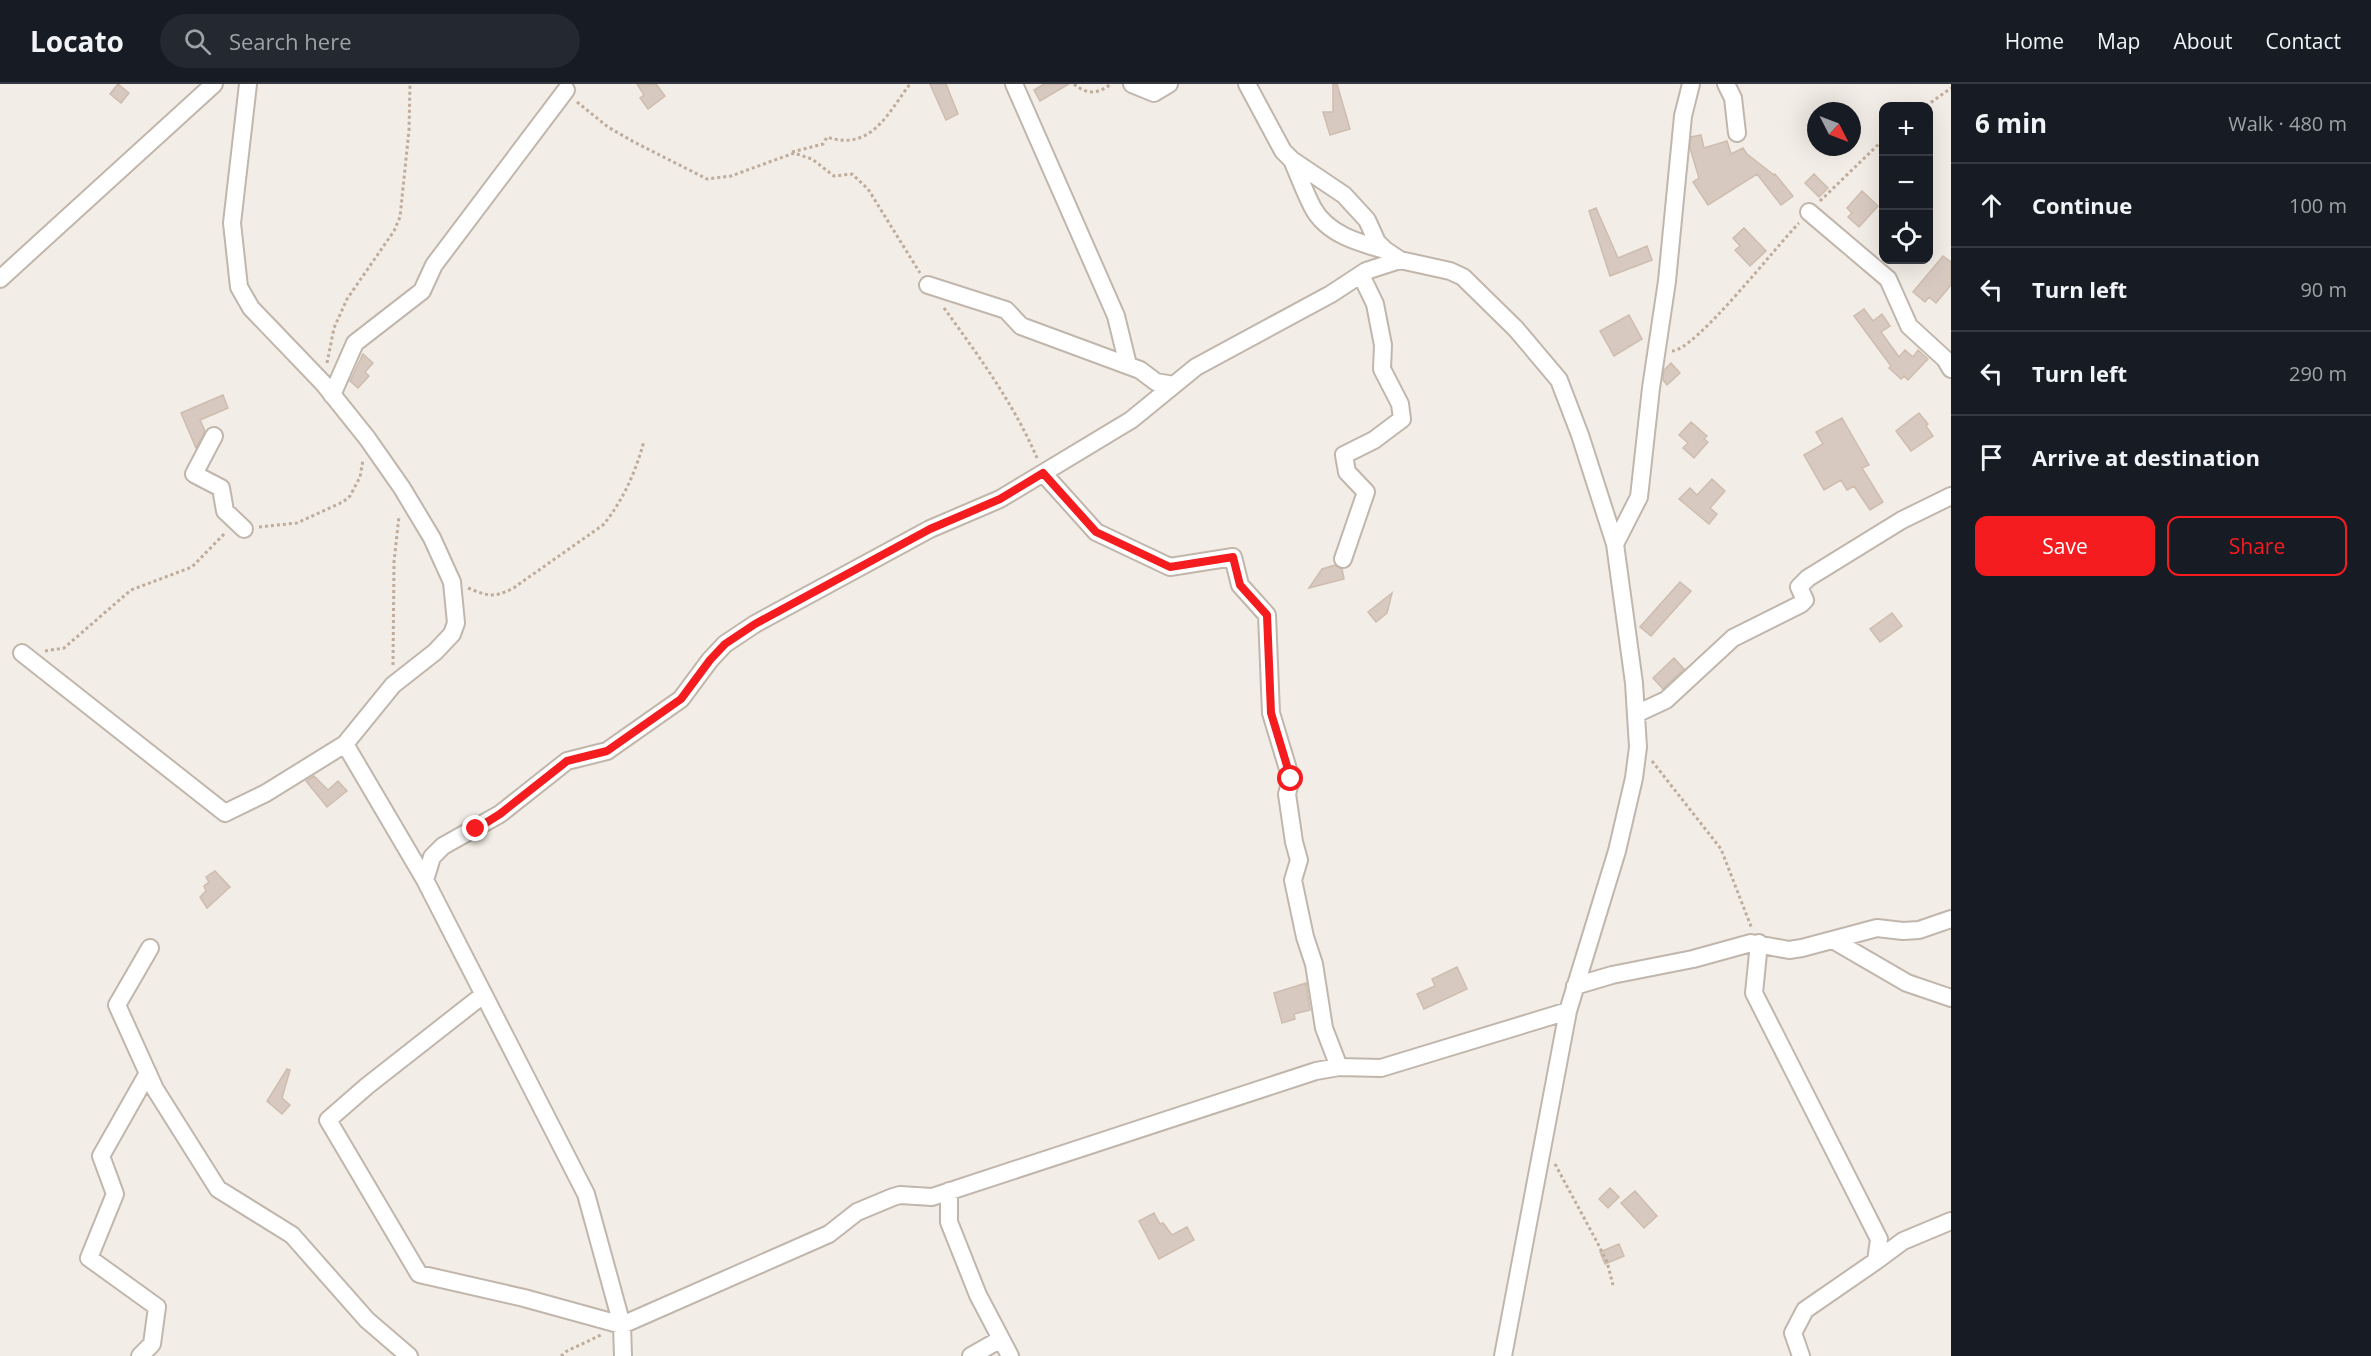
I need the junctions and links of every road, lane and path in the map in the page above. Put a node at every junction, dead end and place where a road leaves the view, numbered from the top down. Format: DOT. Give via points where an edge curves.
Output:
graph roads {
  1 [pos="214,84"];
  2 [pos="248,84"];
  3 [pos="262,84"];
  4 [pos="410,84"];
  5 [pos="910,84"];
  6 [pos="1014,84"];
  7 [pos="1074,84"];
  8 [pos="1111,84"];
  9 [pos="1132,84"];
  10 [pos="1169,84"];
  11 [pos="1246,84"];
  12 [pos="1691,84"];
  13 [pos="1726,84"];
  14 [pos="1951,88"];
  15 [pos="566,90"];
  16 [pos="1932,102"];
  17 [pos="245,106"];
  18 [pos="1737,133"];
  19 [pos="1879,143"];
  20 [pos="783,156"];
  21 [pos="1292,160"];
  22 [pos="1809,212"];
  23 [pos="1385,250"];
  24 [pos="1400,260"];
  25 [pos="1361,275"];
  26 [pos="0,279"];
  27 [pos="928,285"];
  28 [pos="1658,350"];
  29 [pos="1128,365"];
  30 [pos="1951,369"];
  31 [pos="1174,385"];
  32 [pos="328,389"];
  33 [pos="214,436"];
  34 [pos="367,438"];
  35 [pos="644,441"];
  36 [pos="1043,473"];
  37 [pos="402,488"];
  38 [pos="1951,495"];
  39 [pos="244,529"];
  40 [pos="1615,543"];
  41 [pos="1343,558"];
  42 [pos="452,582"];
  43 [pos="22,653"];
  44 [pos="393,685"];
  45 [pos="1636,714"];
  46 [pos="345,744"];
  47 [pos="1638,747"];
  48 [pos="425,880"];
  49 [pos="1951,919"];
  50 [pos="1833,940"];
  51 [pos="1759,943"];
  52 [pos="150,948"];
  53 [pos="1575,986"];
  54 [pos="483,995"];
  55 [pos="1951,998"];
  56 [pos="1568,1011"];
  57 [pos="1338,1067"];
  58 [pos="148,1073"];
  59 [pos="1541,1151"];
  60 [pos="949,1191"];
  61 [pos="1951,1221"];
  62 [pos="1876,1261"];
  63 [pos="1613,1285"];
  64 [pos="622,1325"];
  65 [pos="1001,1339"];
  66 [pos="140,1356"];
  67 [pos="409,1356"];
  68 [pos="561,1356"];
  69 [pos="622,1356"];
  70 [pos="971,1356"];
  71 [pos="1010,1356"];
  72 [pos="1503,1356"];
  73 [pos="1801,1356"];
  1 -- 26 [label="street"];
  2 -- 17 [label="street"];
  3 -- 17 [label="street"];
  4 -- 32 [label="path" via="400,217 347,299 334,328"];
  5 -- 20 [label="path" via="884,120 862,137 839,141 827,137 823,144"];
  6 -- 29 [label="street" via="1116,316"];
  7 -- 8 [label="path" via="1085,92 1095,93"];
  9 -- 10 [label="street" via="1154,93"];
  11 -- 21 [label="street" via="1276,140"];
  12 -- 28 [label="street" via="1683,116"];
  13 -- 18 [label="street" via="1733,98"];
  14 -- 16 [label="path"];
  15 -- 20 [label="path" via="608,127 707,179 731,176"];
  15 -- 32 [label="street" via="434,265 422,291 355,343"];
  17 -- 32 [label="street" via="231,223 239,287 251,308"];
  19 -- 22 [label="path"];
  20 -- 27 [label="path" via="794,153 812,159 834,176 852,174 868,189"];
  21 -- 23 [label="street" via="1344,195 1367,220"];
  21 -- 23 [label="street" via="1320,216 1350,240"];
  22 -- 28 [label="path" via="1695,338 1676,351"];
  22 -- 30 [label="street" via="1888,279 1910,326"];
  23 -- 24 [label="street"];
  24 -- 25 [label="street"];
  24 -- 40 [label="street" via="1463,276 1559,380"];
  25 -- 31 [label="street" via="1196,367"];
  25 -- 41 [label="street" via="1375,304 1383,345 1382,369 1400,404 1402,419 1374,440 1344,455 1347,471 1366,492"];
  27 -- 29 [label="street" via="1006,310 1022,326"];
  27 -- 36 [label="path" via="999,388 1028,436"];
  28 -- 40 [label="street" via="1640,497"];
  29 -- 31 [label="street" via="1156,382"];
  31 -- 36 [label="street" via="1131,420"];
  32 -- 34 [label="street"];
  33 -- 39 [label="street" via="194,474 221,488 225,511"];
  34 -- 37 [label="street"];
  34 -- 39 [label="path" via="360,477 343,502 297,523"];
  35 -- 42 [label="path" via="636,469 612,514 594,531 512,589 496,596"];
  36 -- 48 [label="street" via="1000,499 930,529 725,644 687,694 672,706 607,751 567,761 500,814 443,846 432,856"];
  36 -- 57 [label="street" via="1096,532 1170,567 1233,557 1240,585 1267,615 1271,713 1291,779 1287,794 1299,860 1293,880 1314,964 1324,1028"];
  37 -- 42 [label="street" via="432,538"];
  37 -- 44 [label="path" via="394,562"];
  38 -- 45 [label="street" via="1902,520 1808,579 1799,587 1805,600 1801,604 1733,638 1666,700"];
  39 -- 43 [label="path" via="225,532 185,571 131,590 64,648"];
  40 -- 45 [label="street"];
  42 -- 44 [label="street" via="456,623 452,634"];
  43 -- 46 [label="street" via="225,813 266,793"];
  44 -- 46 [label="street"];
  45 -- 47 [label="street"];
  46 -- 48 [label="street"];
  47 -- 51 [label="path" via="1721,849 1744,914"];
  47 -- 53 [label="street" via="1617,851"];
  48 -- 54 [label="street"];
  49 -- 50 [label="street" via="1919,930 1876,928"];
  50 -- 51 [label="street" via="1789,950"];
  50 -- 55 [label="street" via="1906,983"];
  51 -- 53 [label="street"];
  51 -- 62 [label="street" via="1754,993 1878,1239"];
  52 -- 58 [label="street" via="117,1005"];
  53 -- 56 [label="street"];
  54 -- 64 [label="street" via="586,1194"];
  54 -- 64 [label="street" via="328,1120 419,1274"];
  56 -- 57 [label="street" via="1381,1068"];
  56 -- 59 [label="street"];
  57 -- 60 [label="street"];
  58 -- 66 [label="street" via="100,1156 115,1194 89,1258 157,1306 152,1344"];
  58 -- 67 [label="street" via="218,1189 292,1235 367,1320"];
  59 -- 63 [label="path" via="1560,1173 1607,1262"];
  59 -- 72 [label="street"];
  60 -- 64 [label="street" via="927,1198 900,1195 866,1208 830,1234"];
  60 -- 65 [label="street" via="949,1222 978,1295"];
  61 -- 62 [label="street" via="1903,1241"];
  62 -- 73 [label="street" via="1805,1310 1793,1333"];
  64 -- 68 [label="path"];
  64 -- 69 [label="street"];
  65 -- 70 [label="street"];
  65 -- 71 [label="street"];
}
